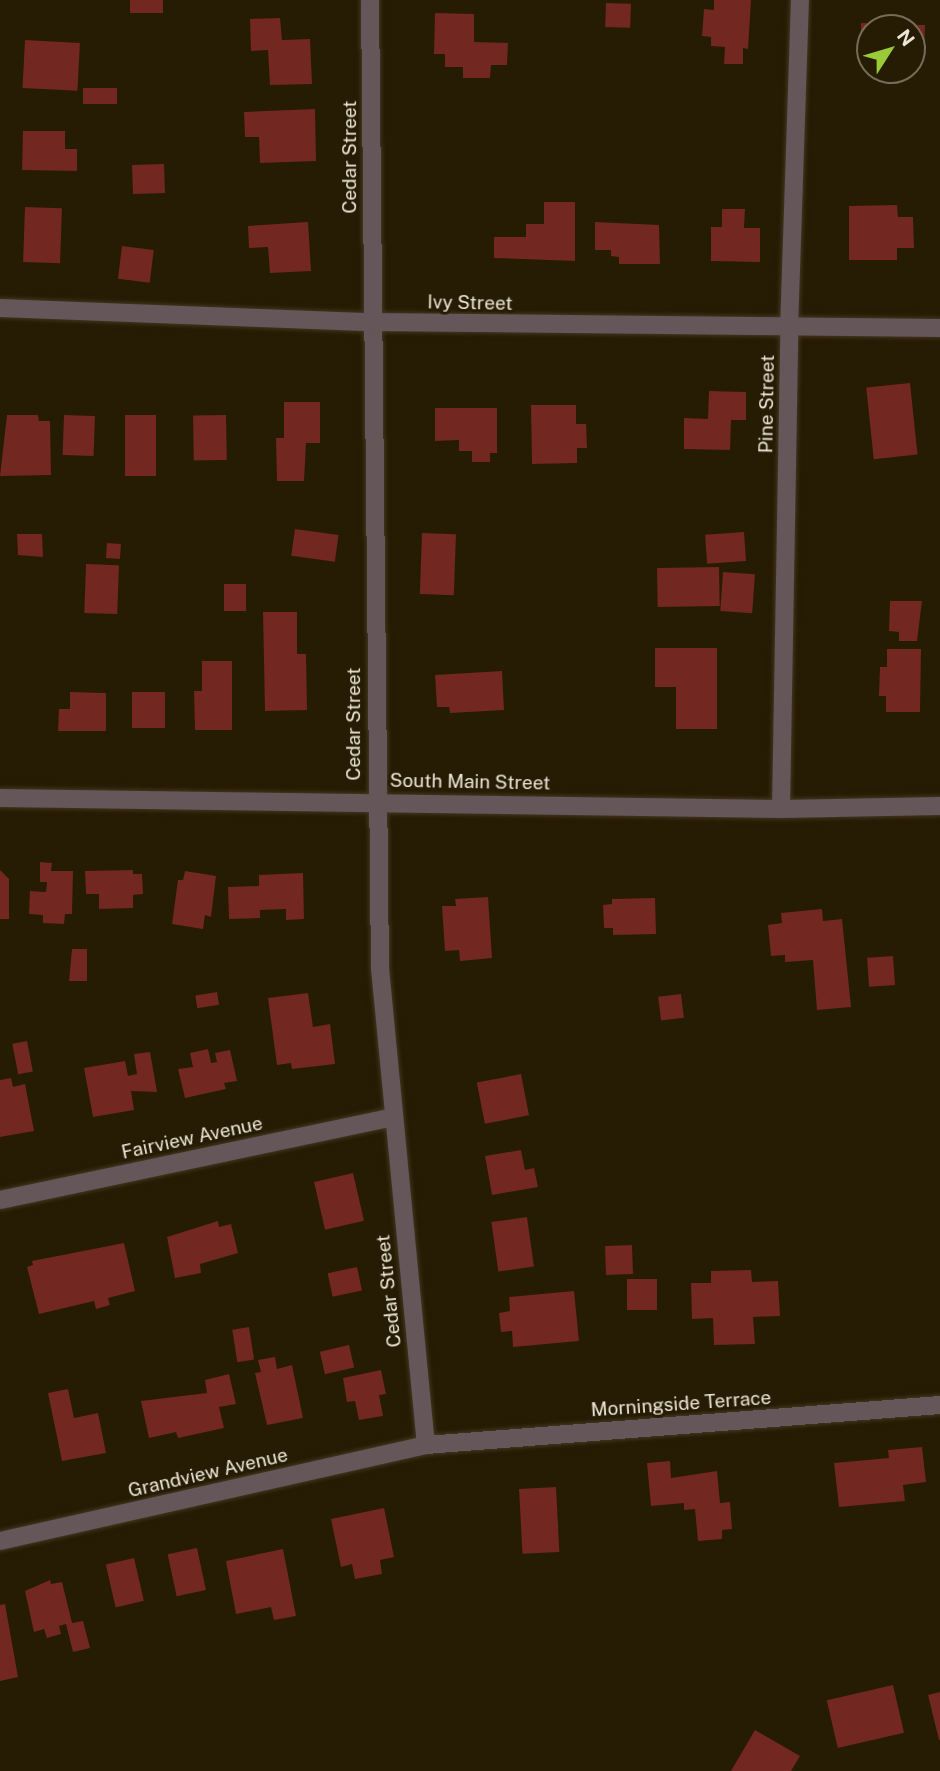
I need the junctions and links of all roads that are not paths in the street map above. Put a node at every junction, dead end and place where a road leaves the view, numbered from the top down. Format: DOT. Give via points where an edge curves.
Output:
graph roads {
  1 [pos="370,0"];
  2 [pos="800,0"];
  3 [pos="0,308"];
  4 [pos="371,322"];
  5 [pos="940,328"];
  6 [pos="789,330"];
  7 [pos="0,798"];
  8 [pos="375,801"];
  9 [pos="940,806"];
  10 [pos="781,809"];
  11 [pos="393,1117"];
  12 [pos="0,1200"];
  13 [pos="940,1405"];
  14 [pos="426,1445"];
  15 [pos="0,1541"];
  1 -- 4 [label="street, Cedar Street"];
  2 -- 6 [label="street, Pine Street"];
  3 -- 4 [label="street, Ivy Street"];
  4 -- 6 [label="street, Ivy Street"];
  4 -- 8 [label="street, Cedar Street"];
  5 -- 6 [label="street, Ivy Street"];
  6 -- 10 [label="street, Pine Street"];
  7 -- 8 [label="street, South Main Street"];
  8 -- 10 [label="street, South Main Street"];
  8 -- 11 [label="street, Cedar Street" via="380,968"];
  9 -- 10 [label="street, South Main Street"];
  11 -- 12 [label="street, Fairview Avenue"];
  11 -- 14 [label="street, Cedar Street"];
  13 -- 14 [label="street, Morningside Terrace"];
  14 -- 15 [label="street, Grandview Avenue"];
}
